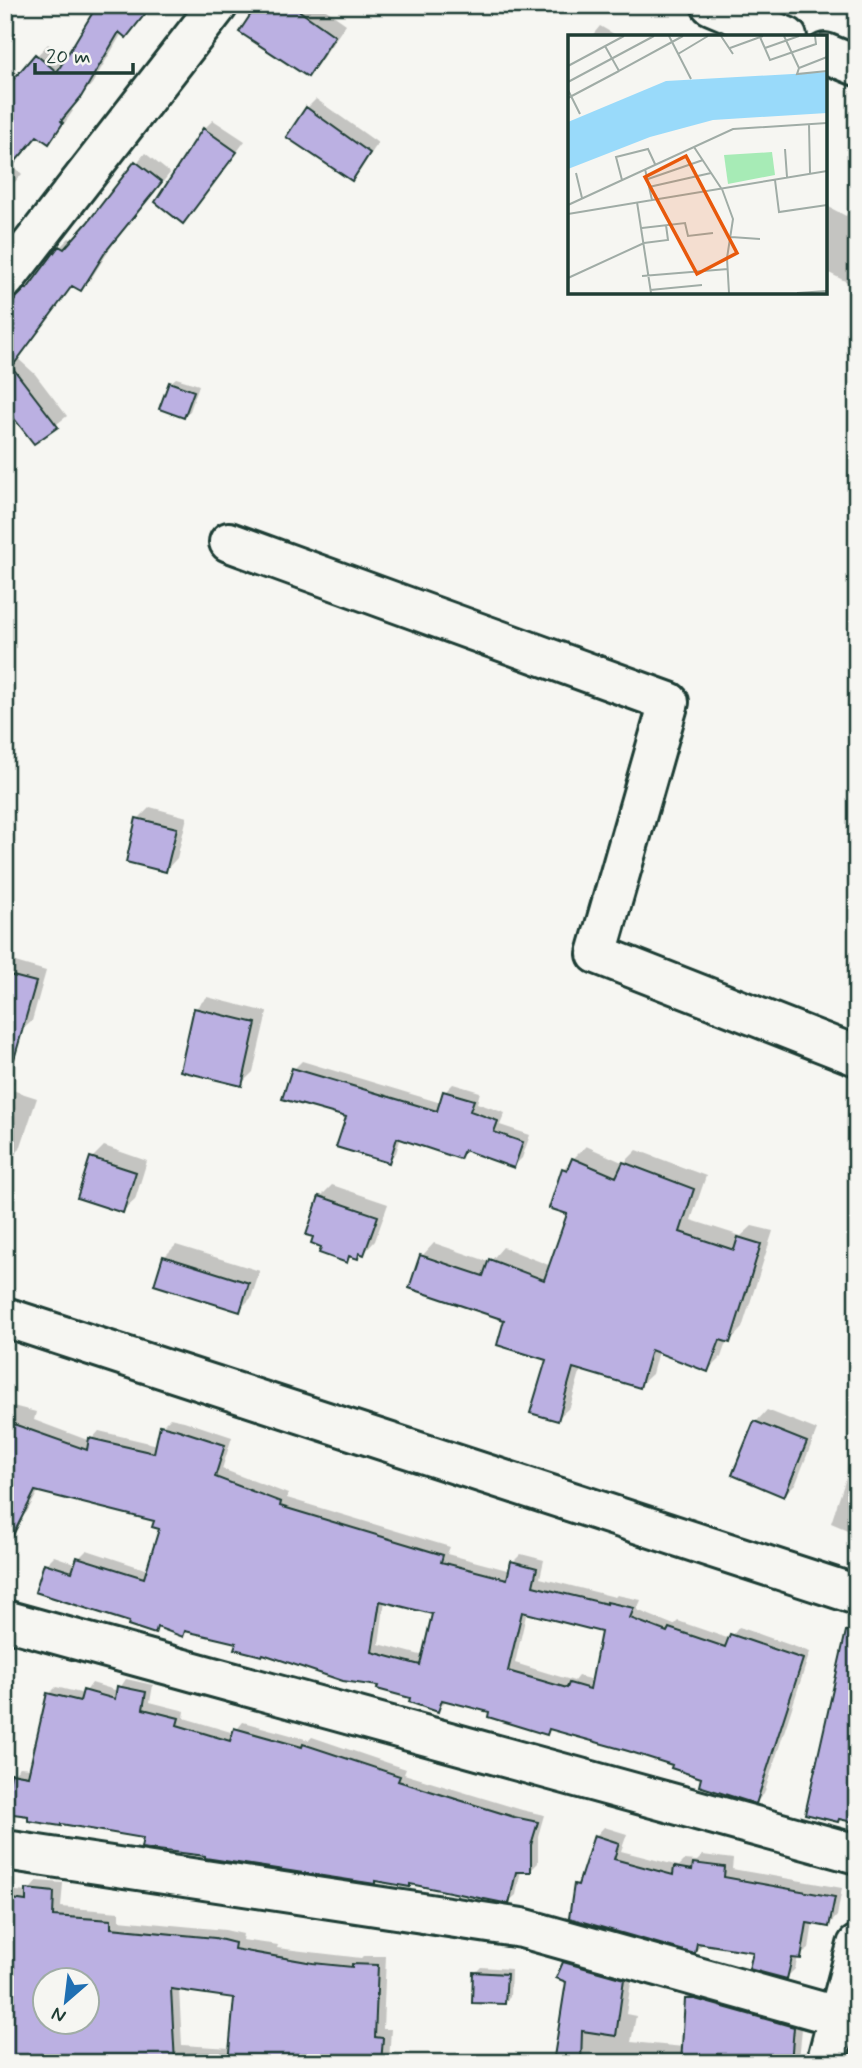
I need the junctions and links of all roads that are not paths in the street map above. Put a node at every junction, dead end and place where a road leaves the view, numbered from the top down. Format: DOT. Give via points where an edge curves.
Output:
graph roads {
  1 [pos="218,5"];
  2 [pos="711,5"];
  3 [pos="782,35"];
  4 [pos="827,54"];
  5 [pos="857,66"];
  6 [pos="5,279"];
  7 [pos="229,542"];
  8 [pos="857,1056"];
  9 [pos="5,1317"];
  10 [pos="857,1595"];
  11 [pos="5,1620"];
  12 [pos="5,1850"];
  13 [pos="857,1854"];
  14 [pos="857,1945"];
  15 [pos="838,2017"];
  16 [pos="826,2063"];
  1 -- 6 [label="street"];
  2 -- 3 [label="street"];
  4 -- 5 [label="street"];
  7 -- 8 [label="street" via="669,702 597,954"];
  9 -- 10 [label="street"];
  11 -- 13 [label="street"];
  12 -- 15 [label="street" via="522,1928"];
  14 -- 15 [label="street"];
  15 -- 16 [label="street"];
}
